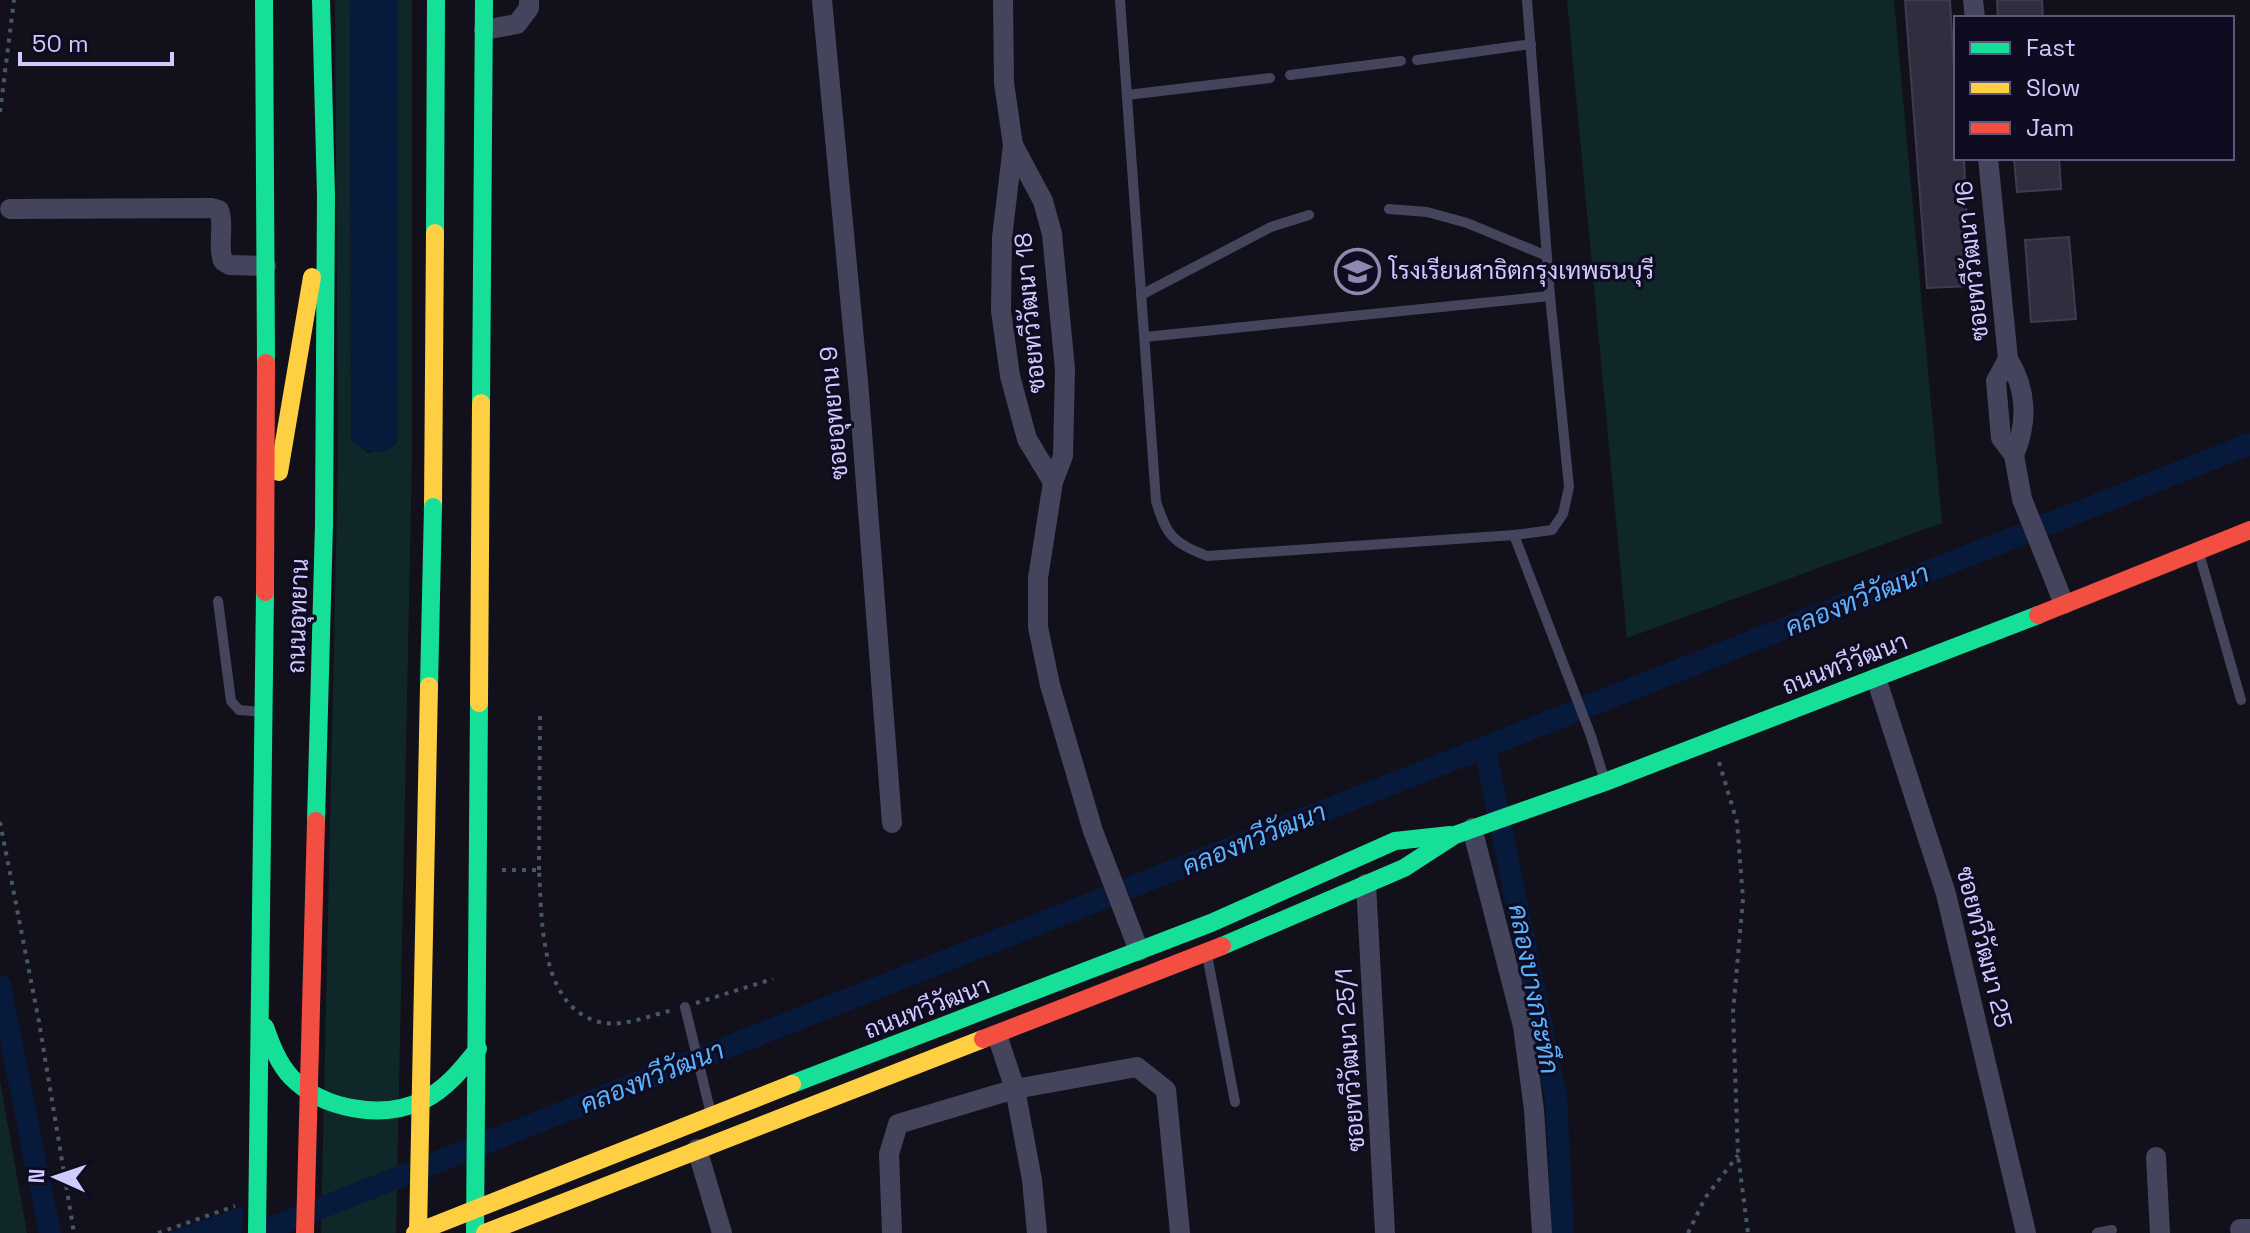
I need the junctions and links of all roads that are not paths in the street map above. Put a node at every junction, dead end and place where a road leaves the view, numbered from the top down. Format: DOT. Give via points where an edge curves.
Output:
graph roads {
  1 [pos="264,0"];
  2 [pos="321,0"];
  3 [pos="436,0"];
  4 [pos="484,0"];
  5 [pos="529,0"];
  6 [pos="822,0"];
  7 [pos="1003,0"];
  8 [pos="1120,0"];
  9 [pos="1527,0"];
  10 [pos="484,30"];
  11 [pos="1531,44"];
  12 [pos="1417,60"];
  13 [pos="1401,61"];
  14 [pos="1290,75"];
  15 [pos="1270,78"];
  16 [pos="1127,95"];
  17 [pos="1013,145"];
  18 [pos="1988,160"];
  19 [pos="326,196"];
  20 [pos="10,209"];
  21 [pos="1389,209"];
  22 [pos="1309,215"];
  23 [pos="1547,256"];
  24 [pos="266,266"];
  25 [pos="1141,295"];
  26 [pos="1550,296"];
  27 [pos="1145,337"];
  28 [pos="1053,482"];
  29 [pos="2250,530"];
  30 [pos="1514,535"];
  31 [pos="2198,551"];
  32 [pos="265,556"];
  33 [pos="218,601"];
  34 [pos="2064,604"];
  35 [pos="1876,678"];
  36 [pos="2241,700"];
  37 [pos="264,712"];
  38 [pos="1605,782"];
  39 [pos="892,823"];
  40 [pos="1472,828"];
  41 [pos="1366,884"];
  42 [pos="1139,951"];
  43 [pos="1207,953"];
  44 [pos="685,1007"];
  45 [pos="262,1019"];
  46 [pos="997,1035"];
  47 [pos="478,1049"];
  48 [pos="1015,1089"];
  49 [pos="1235,1102"];
  50 [pos="712,1116"];
  51 [pos="697,1149"];
  52 [pos="2156,1157"];
  53 [pos="474,1201"];
  54 [pos="2112,1230"];
  55 [pos="257,1233"];
  56 [pos="305,1233"];
  57 [pos="416,1233"];
  58 [pos="475,1233"];
  59 [pos="485,1233"];
  60 [pos="722,1233"];
  61 [pos="892,1233"];
  62 [pos="1037,1233"];
  63 [pos="1180,1233"];
  64 [pos="1385,1233"];
  65 [pos="1542,1233"];
  66 [pos="2026,1233"];
  67 [pos="2097,1233"];
  68 [pos="2160,1233"];
  1 -- 24 [label="main road, ถนนอุทยาน"];
  2 -- 19 [label="main road, ถนนอุทยาน"];
  3 -- 57 [label="main road, bridge" via="433,507"];
  4 -- 10 [label="main road"];
  5 -- 10 [label="street" via="517,24"];
  6 -- 39 [label="street, ซอยอุทยาน 9"];
  7 -- 17 [label="street, ซอยทวีวัฒนา 18" via="1004,83"];
  8 -- 16 [label="lane"];
  9 -- 11 [label="lane"];
  10 -- 47 [label="main road"];
  11 -- 12 [label="lane"];
  11 -- 23 [label="lane"];
  13 -- 14 [label="lane"];
  15 -- 16 [label="lane"];
  16 -- 25 [label="lane"];
  17 -- 28 [label="street, ซอยทวีวัฒนา 18" via="1002,238 1001,311 1010,376 1027,439"];
  17 -- 28 [label="street, ซอยทวีวัฒนา 18" via="1043,201 1061,308 1063,456"];
  18 -- 34 [label="street, ซอยทวีวัฒนา 16" via="2008,359 1996,381 2001,438 2014,455 2022,499"];
  19 -- 32 [label="main road"];
  19 -- 56 [label="main road, ถนนอุทยาน, bridge" via="324,524"];
  20 -- 24 [label="street" via="212,208 221,216 223,261"];
  21 -- 23 [label="lane" via="1467,223"];
  22 -- 25 [label="lane" via="1271,227"];
  23 -- 26 [label="lane"];
  24 -- 32 [label="main road, ถนนอุทยาน"];
  25 -- 27 [label="lane"];
  26 -- 27 [label="lane"];
  26 -- 30 [label="lane" via="1569,487 1563,514 1552,530"];
  27 -- 30 [label="lane" via="1156,501 1164,527 1181,546 1207,556"];
  28 -- 42 [label="street, ซอยทวีวัฒนา 18" via="1038,578 1038,627 1093,831"];
  29 -- 31 [label="main road, ถนนทวีวัฒนา"];
  30 -- 38 [label="lane"];
  31 -- 34 [label="main road, ถนนทวีวัฒนา"];
  31 -- 36 [label="lane"];
  32 -- 37 [label="main road, ถนนอุทยาน"];
  33 -- 37 [label="lane" via="231,701 239,710"];
  34 -- 35 [label="main road, ถนนทวีวัฒนา"];
  35 -- 38 [label="main road, ถนนทวีวัฒนา"];
  35 -- 66 [label="street, ซอยทวีวัฒนา 25" via="1946,894"];
  37 -- 45 [label="main road, ถนนอุทยาน"];
  38 -- 40 [label="main road, ถนนทวีวัฒนา"];
  40 -- 41 [label="main road, ถนนทวีวัฒนา"];
  40 -- 42 [label="main road, ถนนทวีวัฒนา" via="1395,841"];
  40 -- 65 [label="street" via="1523,1026"];
  41 -- 43 [label="main road, ถนนทวีวัฒนา"];
  41 -- 64 [label="street, ซอยทวีวัฒนา 25/1"];
  42 -- 50 [label="main road, ถนนทวีวัฒนา"];
  43 -- 46 [label="main road, ถนนทวีวัฒนา"];
  43 -- 49 [label="lane"];
  44 -- 50 [label="lane"];
  45 -- 47 [label="main road" via="271,1047 296,1082 333,1105 374,1113 404,1108 439,1090"];
  45 -- 55 [label="main road, ถนนอุทยาน"];
  46 -- 48 [label="street"];
  46 -- 51 [label="main road, ถนนทวีวัฒนา"];
  47 -- 53 [label="main road"];
  48 -- 61 [label="street" via="898,1124 889,1154"];
  48 -- 62 [label="street"];
  48 -- 63 [label="street" via="1137,1067 1166,1090"];
  50 -- 53 [label="main road, ถนนทวีวัฒนา"];
  51 -- 59 [label="main road, ถนนทวีวัฒนา"];
  51 -- 60 [label="street"];
  52 -- 68 [label="street"];
  53 -- 57 [label="main road, ถนนทวีวัฒนา"];
  53 -- 58 [label="main road"];
  54 -- 67 [label="lane"];
}
